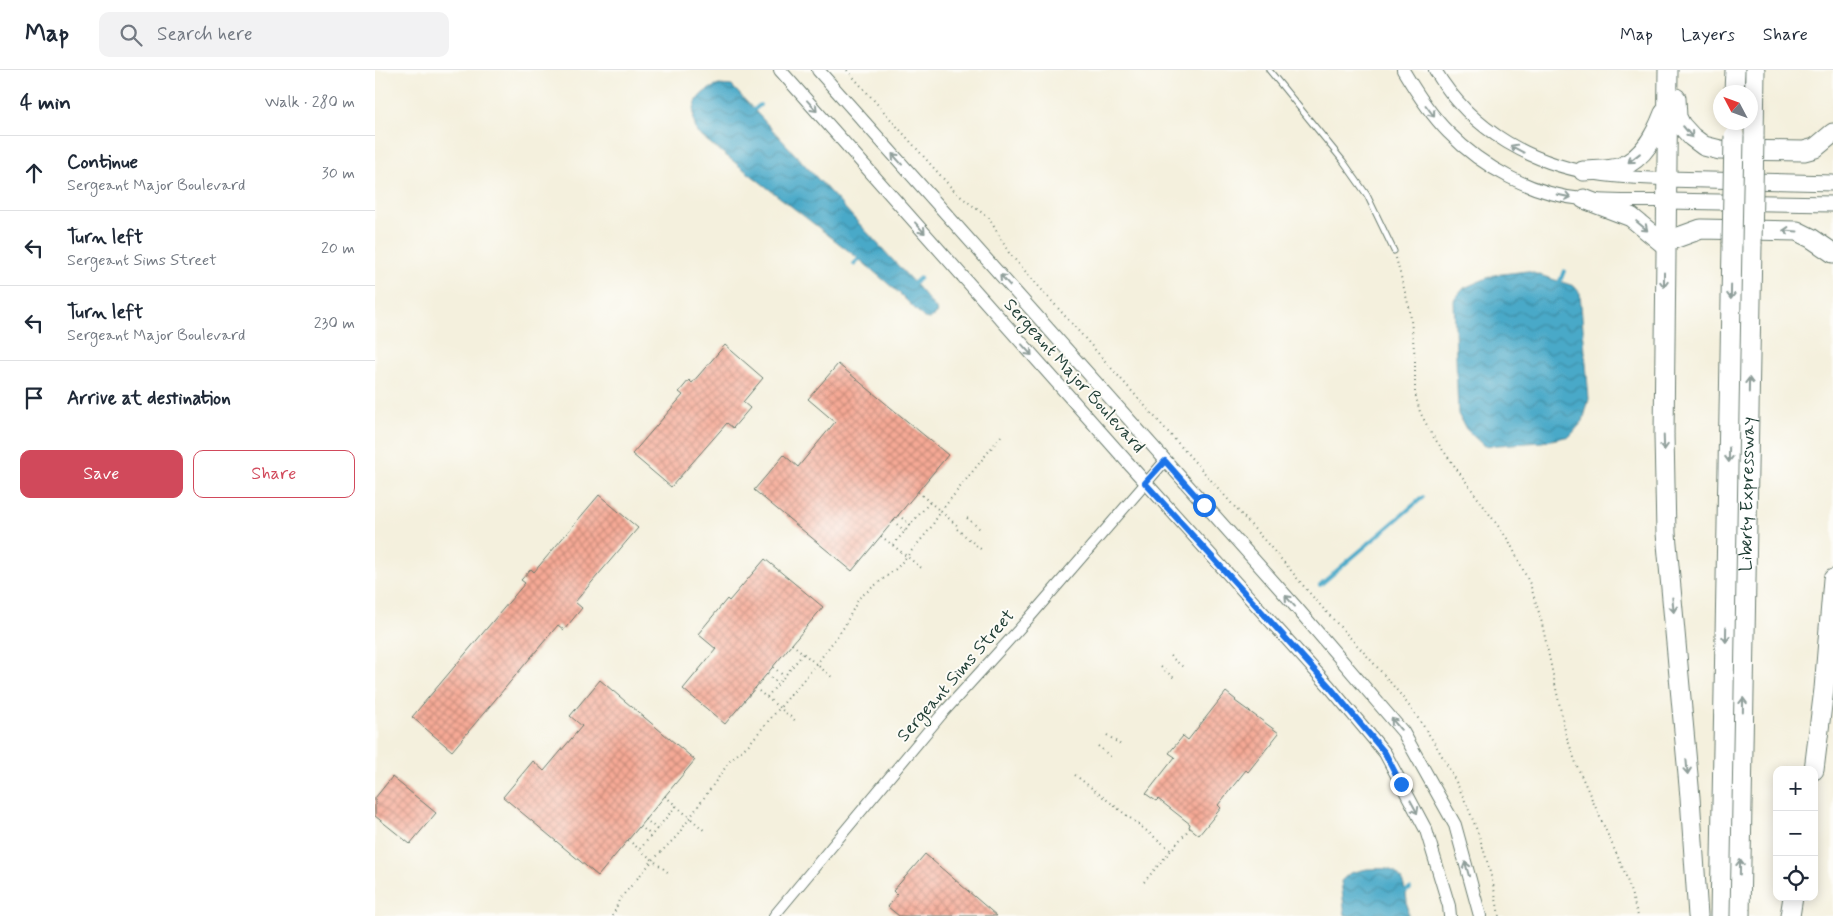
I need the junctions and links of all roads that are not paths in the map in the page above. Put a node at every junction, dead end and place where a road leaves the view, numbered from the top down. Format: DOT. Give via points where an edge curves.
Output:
graph roads {
  1 [pos="780,70"];
  2 [pos="818,70"];
  3 [pos="1269,70"];
  4 [pos="1403,70"];
  5 [pos="1435,70"];
  6 [pos="1669,70"];
  7 [pos="1735,70"];
  8 [pos="1755,70"];
  9 [pos="1734,85"];
  10 [pos="1668,102"];
  11 [pos="1734,130"];
  12 [pos="1833,133"];
  13 [pos="1583,172"];
  14 [pos="1666,179"];
  15 [pos="1833,183"];
  16 [pos="1584,199"];
  17 [pos="1667,201"];
  18 [pos="1833,204"];
  19 [pos="1665,244"];
  20 [pos="1394,251"];
  21 [pos="1833,253"];
  22 [pos="1165,461"];
  23 [pos="1145,483"];
  24 [pos="1833,579"];
  25 [pos="1814,766"];
  26 [pos="1792,901"];
  27 [pos="774,916"];
  28 [pos="1450,916"];
  29 [pos="1479,916"];
  30 [pos="1698,916"];
  31 [pos="1721,916"];
  32 [pos="1740,916"];
  33 [pos="1790,916"];
  1 -- 23 [label="street, Sergeant Major Boulevard, one-way"];
  22 -- 2 [label="street, Sergeant Major Boulevard, one-way"];
  3 -- 20 [label="lane" via="1367,195"];
  4 -- 16 [label="street, one-way" via="1440,123 1480,160 1533,187"];
  13 -- 5 [label="street, one-way" via="1560,167 1507,144 1457,102"];
  6 -- 10 [label="highway"];
  6 -- 12 [label="highway, one-way" via="1677,96 1677,117 1686,132 1704,146 1720,150 1804,150 1815,148"];
  7 -- 9 [label="highway"];
  32 -- 8 [label="highway, Liberty Expressway, one-way, bridge"];
  10 -- 13 [label="highway, one-way" via="1654,136 1634,160 1621,167"];
  10 -- 14 [label="highway"];
  11 -- 31 [label="highway, Liberty Expressway, one-way, bridge"];
  13 -- 14 [label="street"];
  14 -- 15 [label="main road"];
  14 -- 17 [label="highway"];
  16 -- 17 [label="street"];
  16 -- 19 [label="highway, one-way" via="1631,218"];
  17 -- 18 [label="main road"];
  17 -- 19 [label="highway"];
  21 -- 19 [label="highway, one-way" via="1797,231 1701,229"];
  19 -- 30 [label="highway, one-way" via="1667,533"];
  22 -- 23 [label="street, Sergeant Sims Street"];
  29 -- 22 [label="street, Sergeant Major Boulevard, one-way" via="1455,825 1403,732"];
  23 -- 27 [label="street, Sergeant Sims Street" via="942,714"];
  23 -- 28 [label="street, Sergeant Major Boulevard, one-way" via="1329,686 1385,753 1426,830"];
  24 -- 25 [label="highway"];
  26 -- 33 [label="highway"];
}
